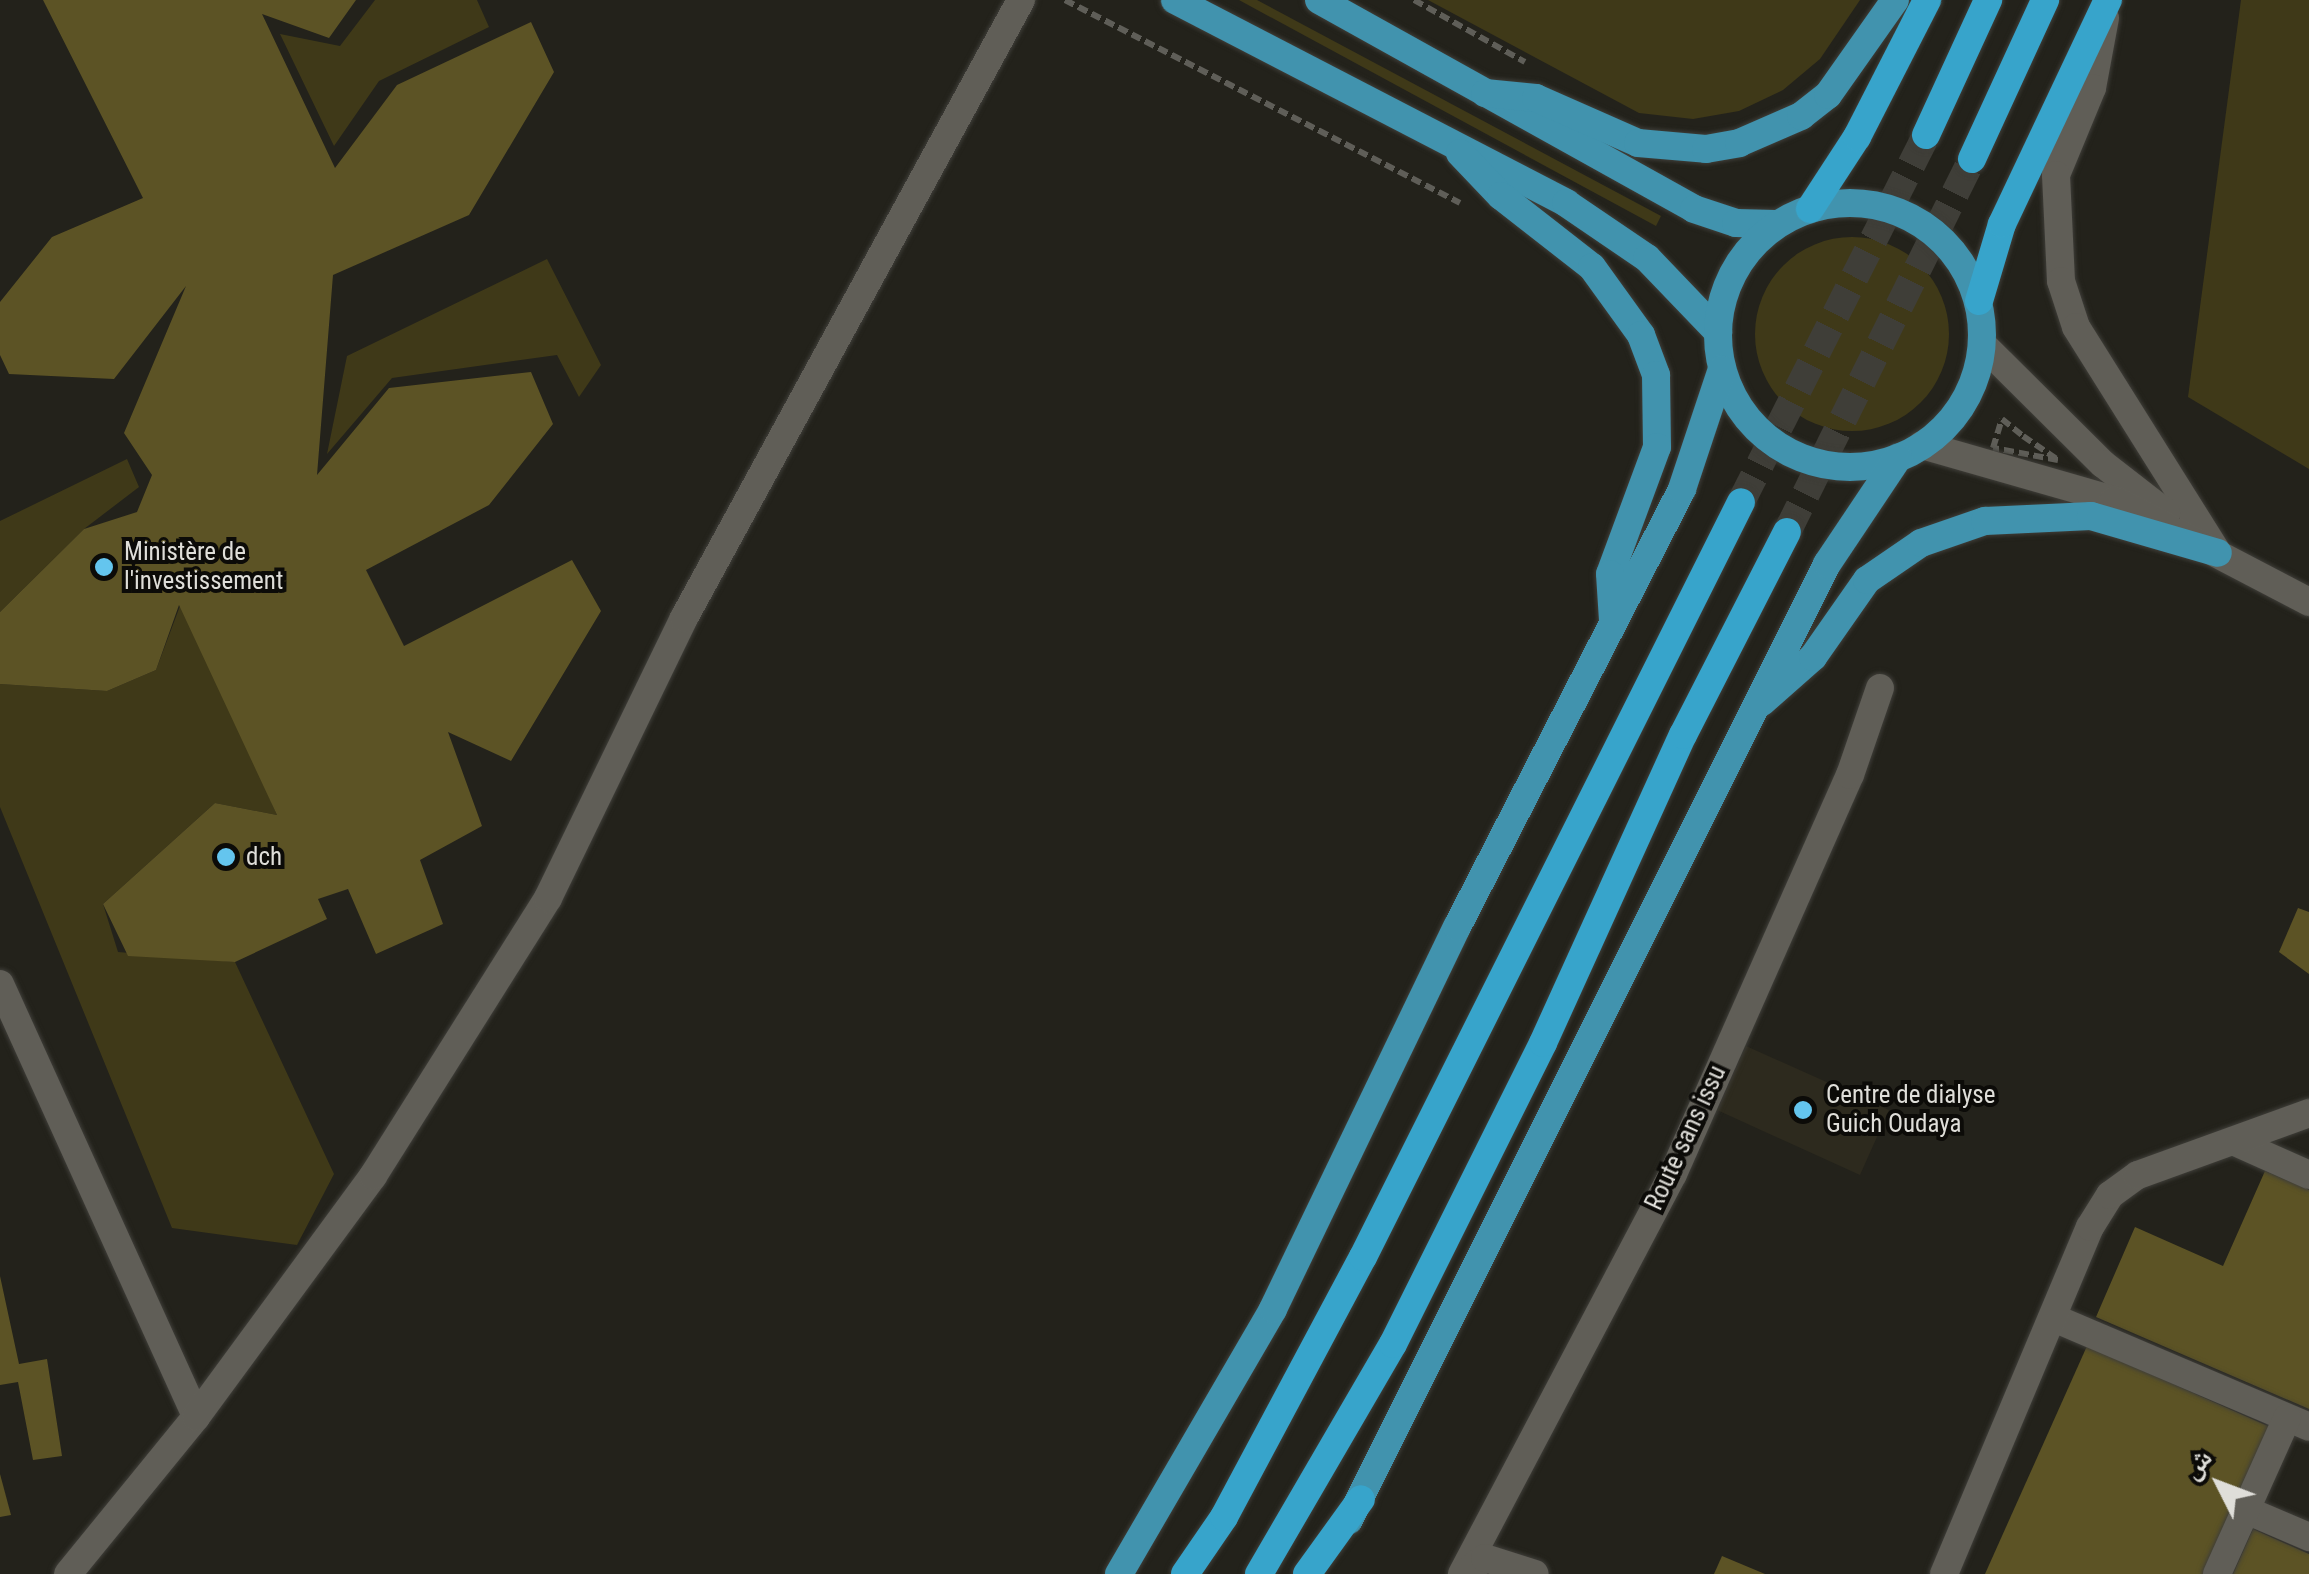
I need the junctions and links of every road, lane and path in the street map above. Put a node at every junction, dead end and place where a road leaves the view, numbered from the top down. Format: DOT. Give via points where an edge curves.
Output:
graph roads {
  1 [pos="1021,0"];
  2 [pos="1175,0"];
  3 [pos="1319,0"];
  4 [pos="1894,0"];
  5 [pos="1927,0"];
  6 [pos="1988,0"];
  7 [pos="2045,0"];
  8 [pos="2108,0"];
  9 [pos="1482,94"];
  10 [pos="1926,135"];
  11 [pos="1451,139"];
  12 [pos="1972,159"];
  13 [pos="1810,208"];
  14 [pos="1776,224"];
  15 [pos="1979,301"];
  16 [pos="1718,332"];
  17 [pos="1982,344"];
  18 [pos="1722,368"];
  19 [pos="1910,451"];
  20 [pos="1741,502"];
  21 [pos="1787,532"];
  22 [pos="2218,553"];
  23 [pos="2309,602"];
  24 [pos="1613,620"];
  25 [pos="1880,688"];
  26 [pos="1757,706"];
  27 [pos="0,984"];
  28 [pos="2309,1113"];
  29 [pos="2235,1142"];
  30 [pos="2309,1175"];
  31 [pos="2054,1318"];
  32 [pos="196,1418"];
  33 [pos="2298,1422"];
  34 [pos="1360,1499"];
  35 [pos="2246,1510"];
  36 [pos="2309,1537"];
  37 [pos="68,1574"];
  38 [pos="1118,1574"];
  39 [pos="1185,1574"];
  40 [pos="1259,1574"];
  41 [pos="1307,1574"];
  42 [pos="1318,1574"];
  43 [pos="1462,1574"];
  44 [pos="1535,1574"];
  45 [pos="1944,1574"];
  46 [pos="2218,1574"];
  1 -- 32 [label="street" via="684,618 548,898 373,1176"];
  2 -- 11 [label="main road"];
  3 -- 9 [label="main road"];
  4 -- 9 [label="main road" via="1828,95 1786,124 1739,143 1706,149 1638,143 1536,98"];
  5 -- 13 [label="highway" via="1857,138"];
  6 -- 10 [label="highway"];
  7 -- 12 [label="highway"];
  8 -- 15 [label="highway" via="2002,224"];
  8 -- 22 [label="street" via="2092,88 2056,175 2061,282 2076,326"];
  9 -- 14 [label="main road" via="1694,210 1736,223"];
  11 -- 16 [label="main road" via="1608,229 1667,276"];
  11 -- 24 [label="main road" via="1501,196 1602,279 1641,335 1656,375 1657,447 1610,574"];
  13 -- 14 [label="main road"];
  13 -- 15 [label="main road" via="1864,204 1915,218 1944,240"];
  14 -- 16 [label="main road" via="1734,271"];
  15 -- 17 [label="main road"];
  16 -- 18 [label="main road"];
  17 -- 19 [label="main road" via="1957,412"];
  17 -- 22 [label="street" via="2103,464"];
  18 -- 19 [label="main road" via="1751,425 1790,453 1835,467"];
  18 -- 24 [label="main road" via="1682,488"];
  19 -- 22 [label="street" via="2114,500"];
  19 -- 26 [label="main road" via="1848,527"];
  20 -- 39 [label="highway" via="1363,1258 1224,1517"];
  21 -- 40 [label="highway" via="1683,735 1543,1043 1394,1344"];
  22 -- 23 [label="street"];
  22 -- 26 [label="main road" via="2091,516 1985,521 1921,543 1866,580 1813,658"];
  24 -- 38 [label="main road" via="1273,1310"];
  25 -- 43 [label="street, Route sans issu" via="1850,775 1672,1174"];
  26 -- 34 [label="main road"];
  27 -- 32 [label="street"];
  28 -- 29 [label="street"];
  29 -- 30 [label="street"];
  29 -- 31 [label="street" via="2138,1175 2110,1195"];
  31 -- 33 [label="street"];
  31 -- 45 [label="street"];
  32 -- 37 [label="street"];
  33 -- 35 [label="street"];
  34 -- 41 [label="highway"];
  34 -- 42 [label="main road"];
  35 -- 36 [label="street"];
  35 -- 46 [label="street"];
  43 -- 44 [label="street" via="1485,1558"];
}
